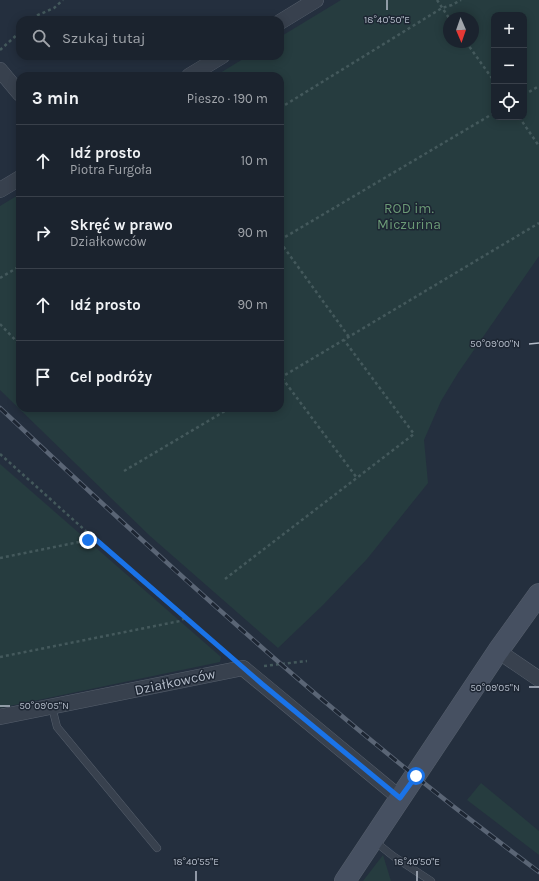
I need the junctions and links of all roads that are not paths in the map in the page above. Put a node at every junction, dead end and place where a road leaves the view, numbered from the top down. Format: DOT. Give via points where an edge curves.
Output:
graph roads {
  1 [pos="316,0"];
  2 [pos="284,20"];
  3 [pos="215,60"];
  4 [pos="0,70"];
  5 [pos="196,72"];
  6 [pos="16,89"];
  7 [pos="16,180"];
  8 [pos="0,190"];
  9 [pos="539,594"];
  10 [pos="498,651"];
  11 [pos="539,679"];
  12 [pos="52,707"];
  13 [pos="0,717"];
  14 [pos="400,798"];
  15 [pos="373,840"];
  16 [pos="157,848"];
  17 [pos="345,881"];
  18 [pos="431,881"];
  1 -- 2 [label="street"];
  3 -- 5 [label="street"];
  4 -- 6 [label="street"];
  7 -- 8 [label="street"];
  9 -- 10 [label="street"];
  10 -- 11 [label="street"];
  10 -- 14 [label="street"];
  12 -- 13 [label="street, Działkowców"];
  12 -- 14 [label="street, Działkowców" via="243,668"];
  12 -- 16 [label="lane" via="57,727"];
  14 -- 15 [label="street"];
  15 -- 17 [label="street"];
  15 -- 18 [label="lane"];
}
